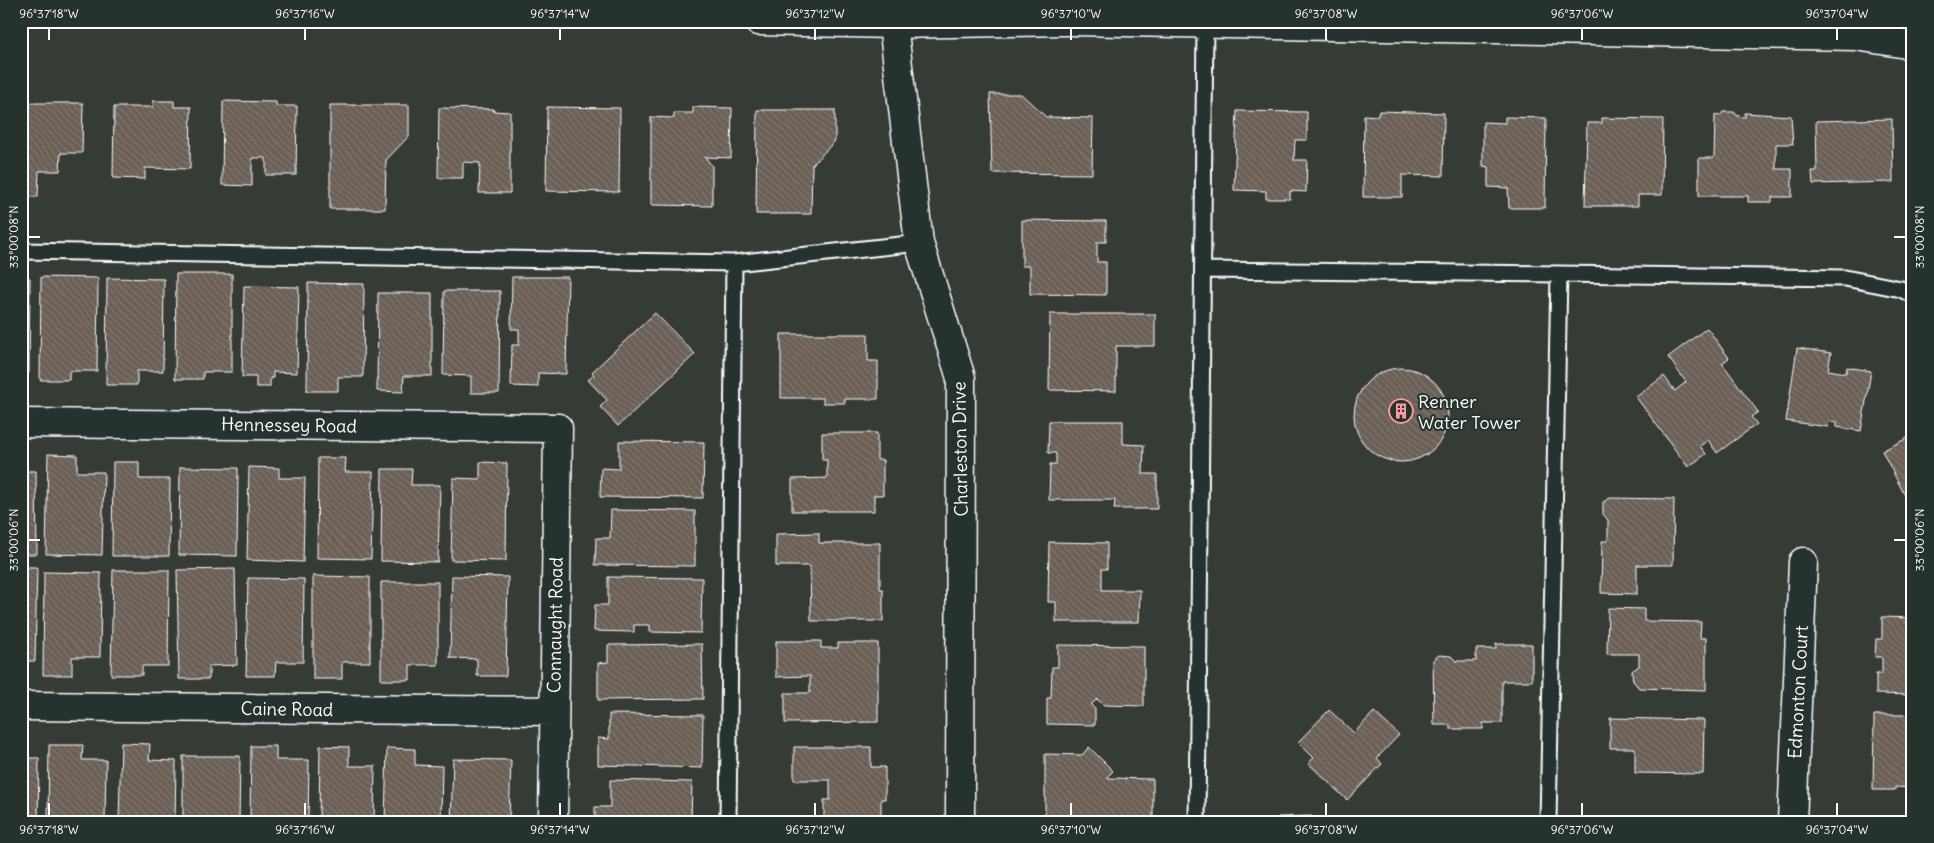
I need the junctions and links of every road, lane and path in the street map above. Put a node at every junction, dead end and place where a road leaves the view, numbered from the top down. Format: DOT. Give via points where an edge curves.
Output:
graph roads {
  1 [pos="758,21"];
  2 [pos="1066,21"];
  3 [pos="1072,21"];
  4 [pos="893,24"];
  5 [pos="1205,24"];
  6 [pos="1328,24"];
  7 [pos="1559,26"];
  8 [pos="1913,45"];
  9 [pos="919,243"];
  10 [pos="21,251"];
  11 [pos="734,263"];
  12 [pos="1203,270"];
  13 [pos="1559,274"];
  14 [pos="1913,295"];
  15 [pos="21,423"];
  16 [pos="558,428"];
  17 [pos="1803,562"];
  18 [pos="21,706"];
  19 [pos="553,711"];
  20 [pos="553,822"];
  21 [pos="728,822"];
  22 [pos="960,822"];
  23 [pos="1197,822"];
  24 [pos="1548,822"];
  25 [pos="1792,822"];
  1 -- 4 [label="street"];
  2 -- 4 [label="street"];
  3 -- 5 [label="street"];
  4 -- 9 [label="street, Charleston Drive"];
  5 -- 6 [label="street"];
  5 -- 12 [label="lane"];
  6 -- 7 [label="street"];
  7 -- 8 [label="street" via="1856,36"];
  9 -- 11 [label="lane"];
  9 -- 22 [label="street, Charleston Drive" via="961,378"];
  10 -- 11 [label="lane"];
  11 -- 21 [label="lane"];
  12 -- 13 [label="lane"];
  12 -- 23 [label="lane"];
  13 -- 14 [label="lane" via="1845,278 1901,288"];
  13 -- 24 [label="lane"];
  15 -- 16 [label="street, Hennessey Road"];
  16 -- 19 [label="street, Connaught Road"];
  17 -- 25 [label="street, Edmonton Court"];
  18 -- 19 [label="street, Caine Road"];
  19 -- 20 [label="street, Connaught Road"];
}
